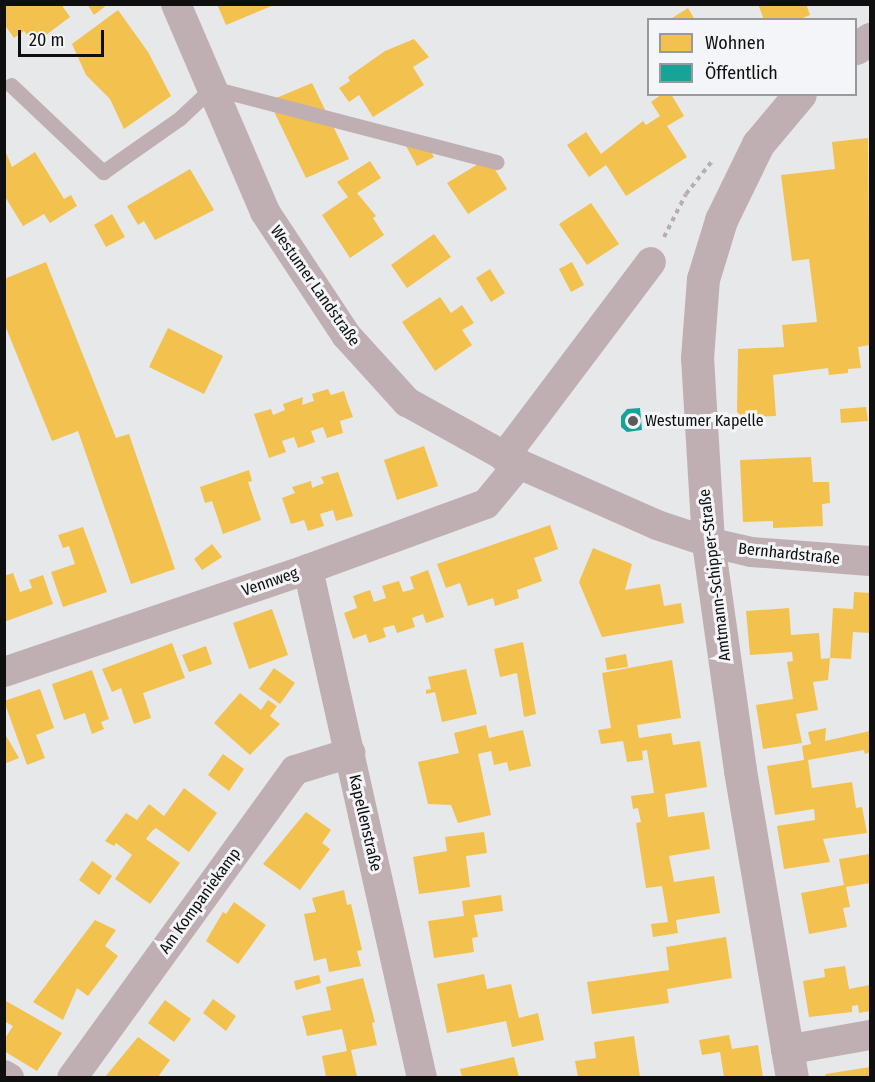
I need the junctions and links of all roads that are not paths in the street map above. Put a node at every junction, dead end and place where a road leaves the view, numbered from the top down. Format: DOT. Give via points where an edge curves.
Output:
graph roads {
  1 [pos="176,4"];
  2 [pos="870,39"];
  3 [pos="857,47"];
  4 [pos="11,85"];
  5 [pos="212,88"];
  6 [pos="798,96"];
  7 [pos="497,162"];
  8 [pos="651,261"];
  9 [pos="512,460"];
  10 [pos="708,542"];
  11 [pos="870,561"];
  12 [pos="308,569"];
  13 [pos="4,672"];
  14 [pos="350,753"];
  15 [pos="870,1035"];
  16 [pos="789,1064"];
  17 [pos="4,1075"];
  18 [pos="9,1077"];
  19 [pos="72,1077"];
  20 [pos="422,1077"];
  1 -- 5 [label="street, Westumer Landstraße"];
  2 -- 3 [label="street"];
  4 -- 5 [label="lane" via="103,172 180,118"];
  5 -- 7 [label="lane"];
  5 -- 9 [label="street, Westumer Landstraße" via="265,212 346,335 407,402"];
  6 -- 10 [label="street, Amtmann-Schipper-Straße" via="758,144 735,186 703,279 697,358"];
  8 -- 9 [label="street"];
  9 -- 10 [label="street, Westumer Landstraße" via="657,525"];
  9 -- 12 [label="street, Vennweg" via="486,504"];
  10 -- 11 [label="street, Bernhardstraße" via="750,552"];
  10 -- 16 [label="street, Amtmann-Schipper-Straße" via="740,770"];
  12 -- 13 [label="street, Vennweg"];
  12 -- 14 [label="street, Kapellenstraße"];
  14 -- 19 [label="street, Am Kompaniekamp" via="295,770"];
  14 -- 20 [label="street, Kapellenstraße"];
  15 -- 16 [label="street"];
  17 -- 18 [label="street"];
}
